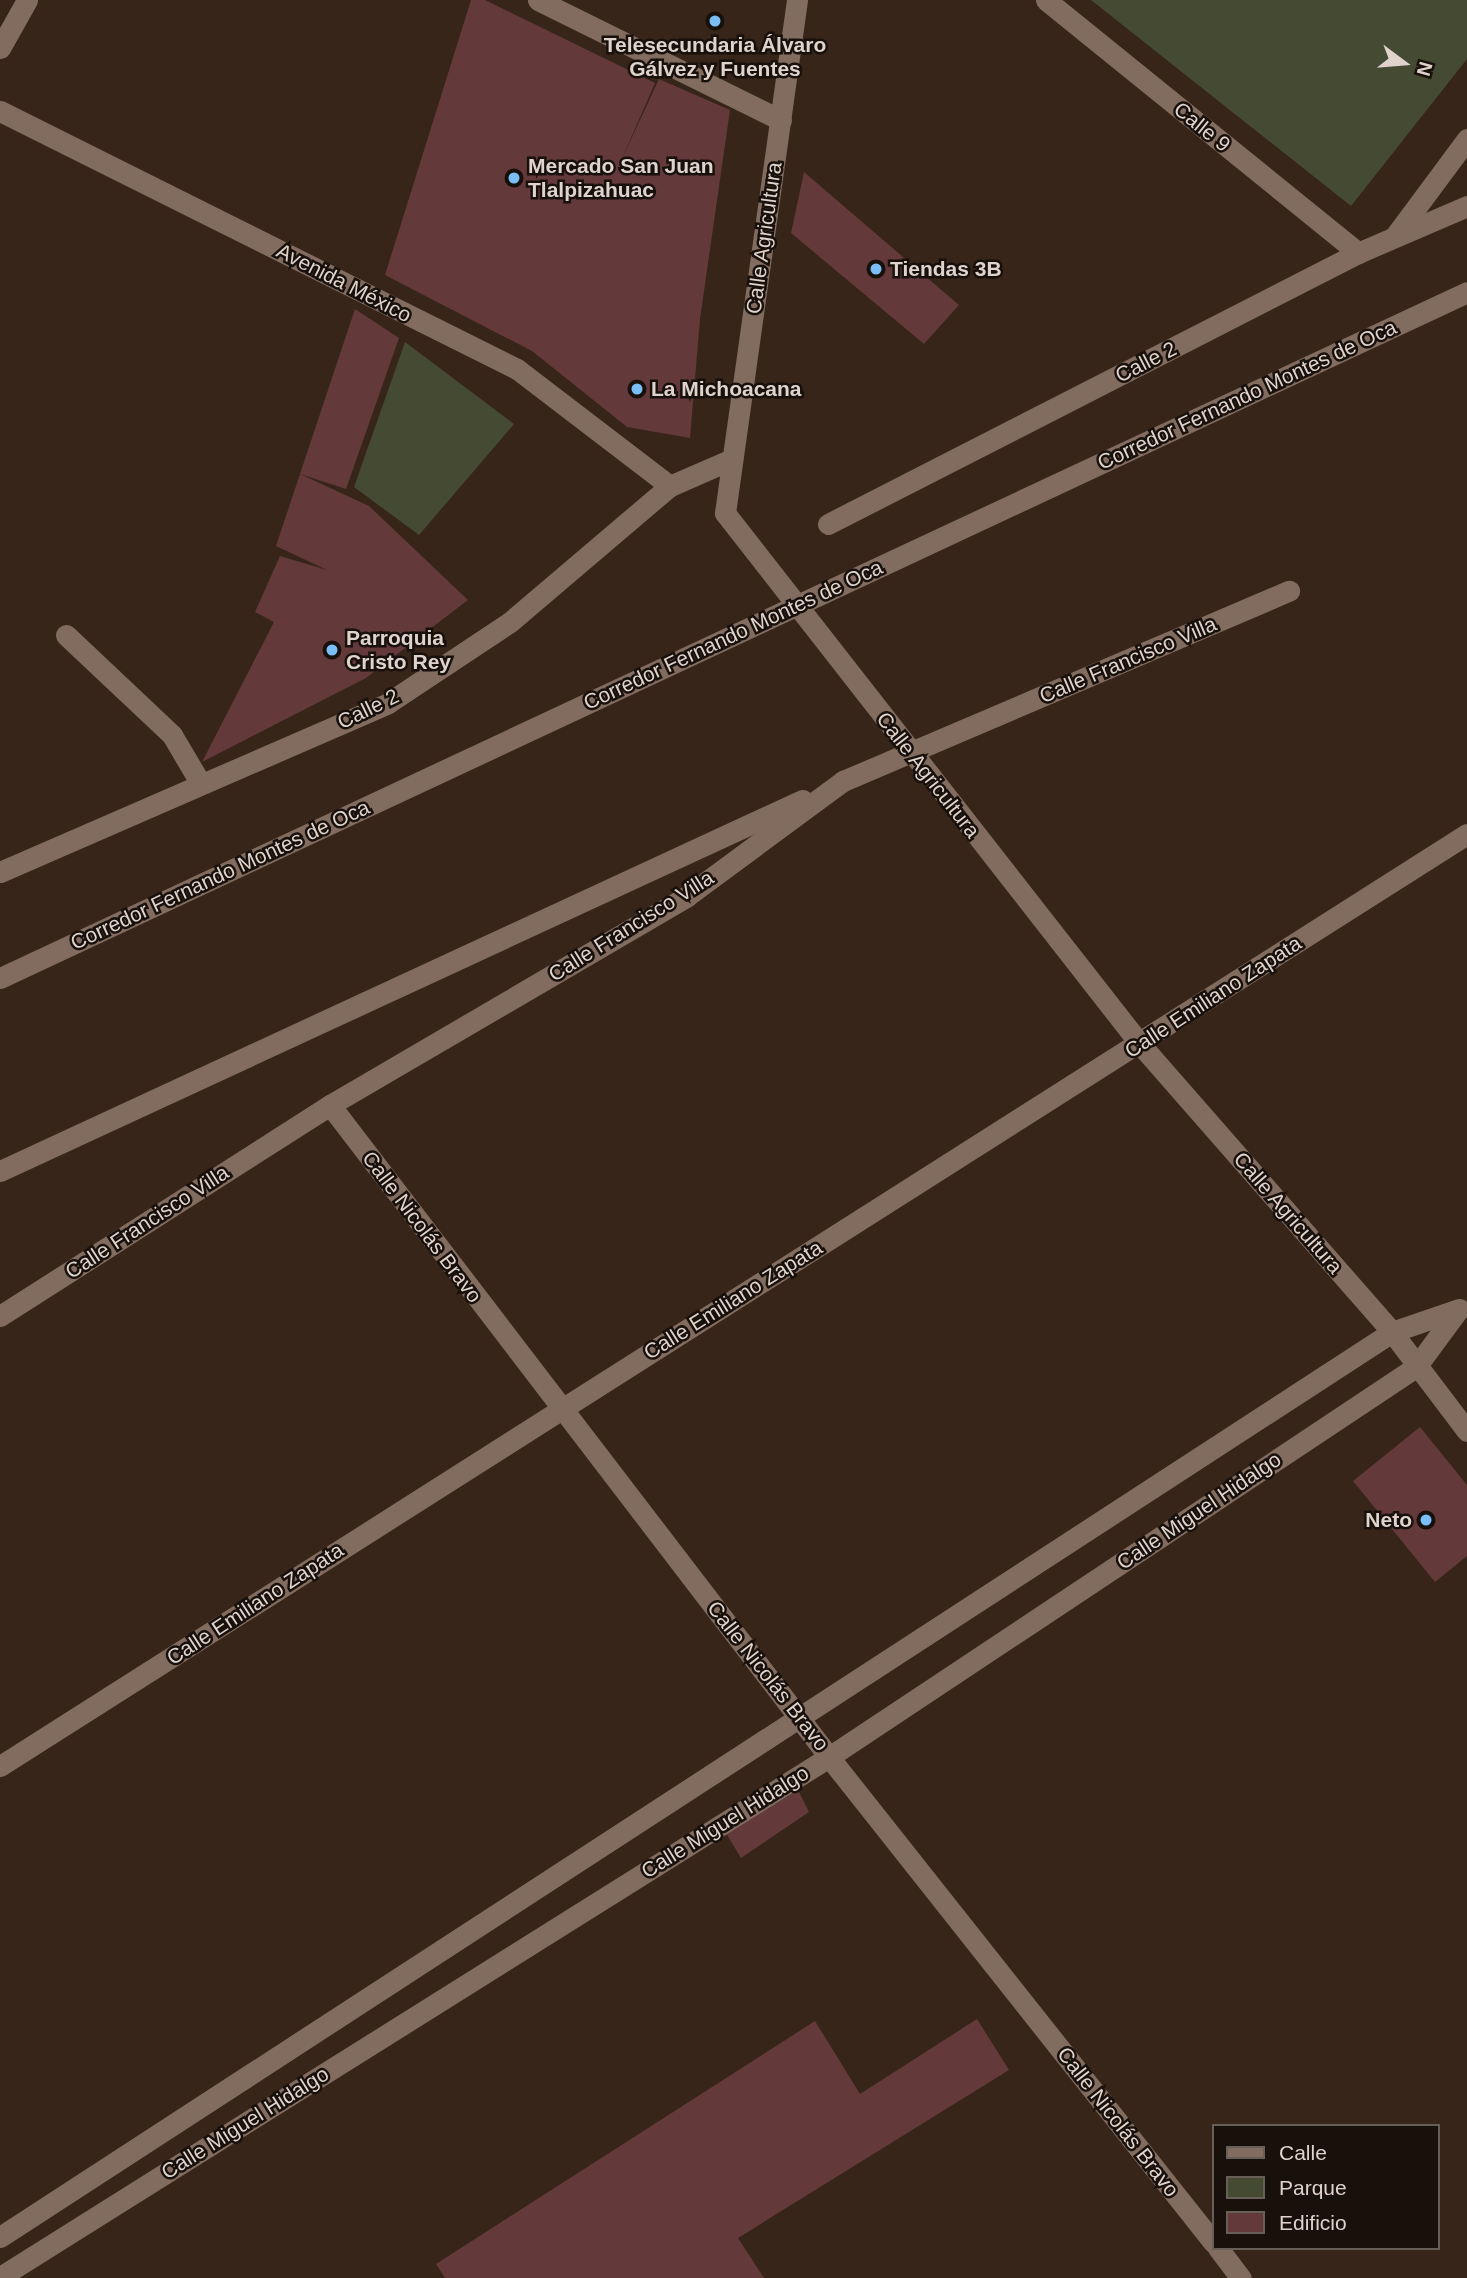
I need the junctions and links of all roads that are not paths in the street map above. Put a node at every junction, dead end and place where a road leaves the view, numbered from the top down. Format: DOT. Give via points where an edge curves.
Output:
graph roads {
  1 [pos="27,0"];
  2 [pos="538,0"];
  3 [pos="797,0"];
  4 [pos="1046,0"];
  5 [pos="0,48"];
  6 [pos="0,111"];
  7 [pos="780,120"];
  8 [pos="1467,139"];
  9 [pos="1467,206"];
  10 [pos="1394,237"];
  11 [pos="1358,253"];
  12 [pos="1467,292"];
  13 [pos="732,459"];
  14 [pos="670,486"];
  15 [pos="828,524"];
  16 [pos="1289,591"];
  17 [pos="66,635"];
  18 [pos="843,781"];
  19 [pos="201,785"];
  20 [pos="1467,834"];
  21 [pos="0,872"];
  22 [pos="0,978"];
  23 [pos="1140,1044"];
  24 [pos="330,1105"];
  25 [pos="0,1171"];
  26 [pos="1463,1307"];
  27 [pos="0,1316"];
  28 [pos="1392,1332"];
  29 [pos="1416,1367"];
  30 [pos="561,1409"];
  31 [pos="1467,1431"];
  32 [pos="799,1715"];
  33 [pos="830,1757"];
  34 [pos="0,1766"];
  35 [pos="0,2237"];
  36 [pos="1212,2241"];
  37 [pos="1220,2250"];
  38 [pos="0,2277"];
  39 [pos="1241,2278"];
  1 -- 5 [label="street"];
  2 -- 7 [label="street"];
  3 -- 7 [label="street, Calle Agricultura"];
  4 -- 11 [label="street, Calle 9"];
  6 -- 14 [label="street, Avenida México" via="517,369"];
  7 -- 13 [label="street, Calle Agricultura"];
  8 -- 10 [label="street"];
  9 -- 10 [label="street, Calle 2"];
  10 -- 11 [label="street, Calle 2"];
  11 -- 15 [label="street, Calle 2"];
  12 -- 22 [label="street, Corredor Fernando Montes de Oca"];
  13 -- 14 [label="street, Calle 2"];
  13 -- 23 [label="street, Calle Agricultura" via="725,513"];
  14 -- 19 [label="street, Calle 2" via="510,622 388,703"];
  16 -- 18 [label="street, Calle Francisco Villa"];
  17 -- 19 [label="street" via="172,735"];
  18 -- 24 [label="street, Calle Francisco Villa" via="687,896"];
  18 -- 25 [label="street"];
  19 -- 21 [label="street, Calle 2"];
  20 -- 23 [label="street, Calle Emiliano Zapata"];
  23 -- 28 [label="street, Calle Agricultura"];
  23 -- 30 [label="street, Calle Emiliano Zapata"];
  24 -- 27 [label="street, Calle Francisco Villa"];
  24 -- 30 [label="street, Calle Nicolás Bravo"];
  26 -- 28 [label="street, Calle Miguel Hidalgo"];
  26 -- 29 [label="street, Calle Miguel Hidalgo"];
  28 -- 29 [label="street, Calle Agricultura"];
  28 -- 32 [label="street, Calle Miguel Hidalgo"];
  29 -- 31 [label="street, Calle Agricultura"];
  29 -- 33 [label="street, Calle Miguel Hidalgo"];
  30 -- 32 [label="street, Calle Nicolás Bravo"];
  30 -- 34 [label="street, Calle Emiliano Zapata"];
  32 -- 33 [label="street, Calle Nicolás Bravo"];
  32 -- 35 [label="street, Calle Miguel Hidalgo"];
  33 -- 36 [label="street, Calle Nicolás Bravo"];
  33 -- 38 [label="street, Calle Miguel Hidalgo"];
  37 -- 39 [label="street"];
}
